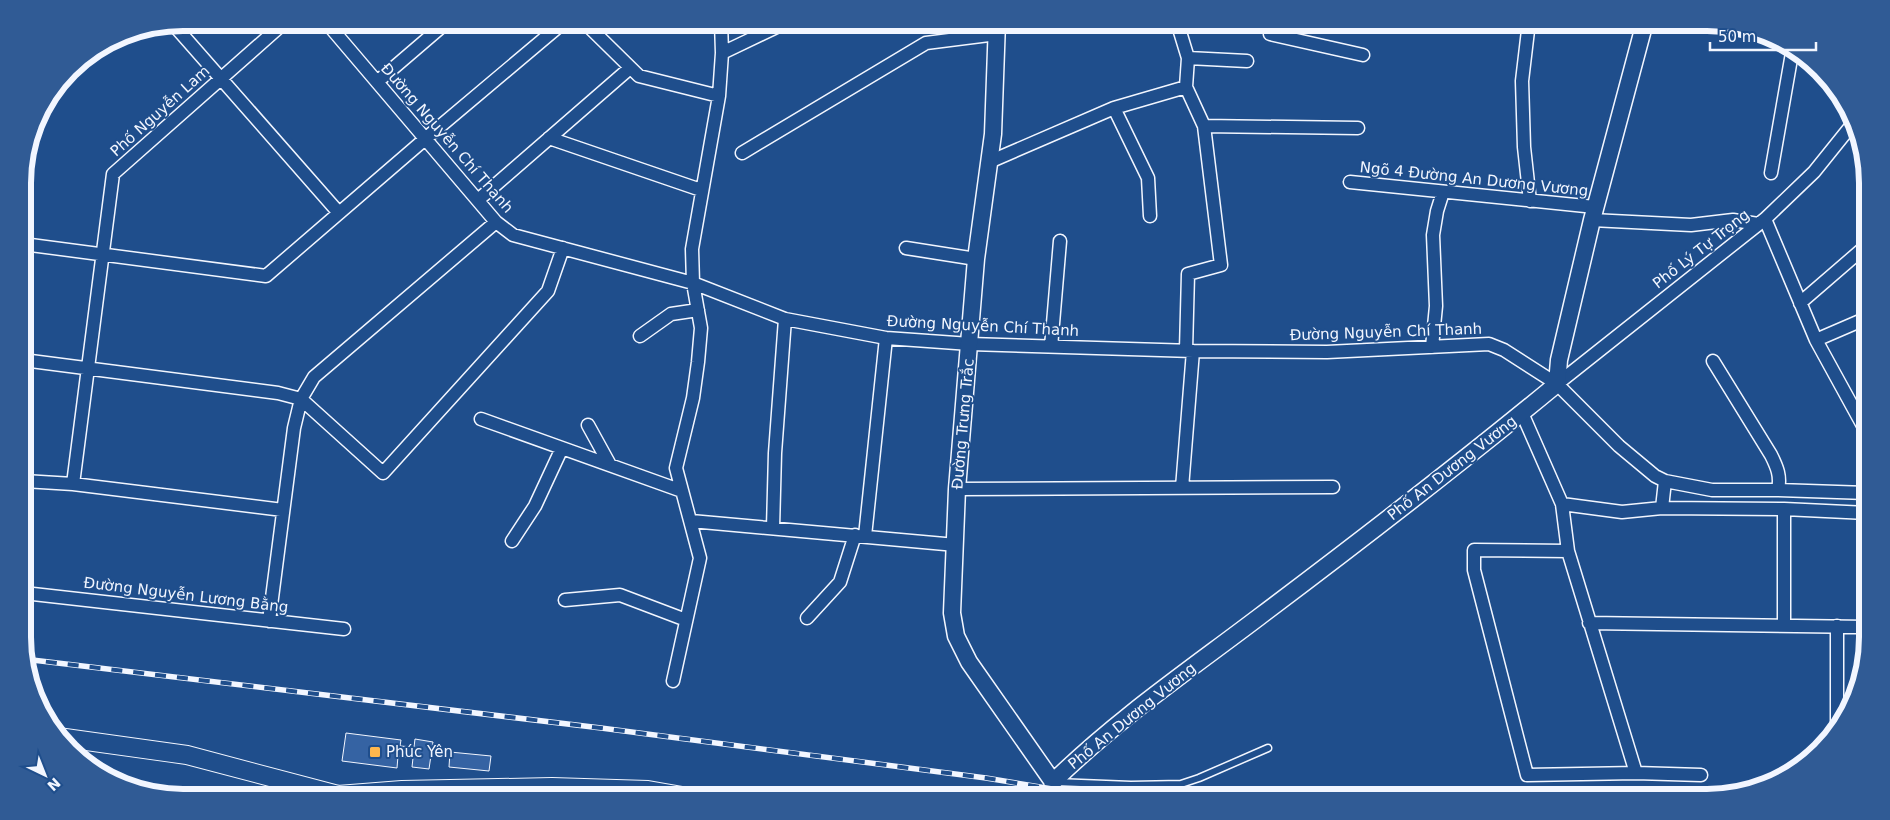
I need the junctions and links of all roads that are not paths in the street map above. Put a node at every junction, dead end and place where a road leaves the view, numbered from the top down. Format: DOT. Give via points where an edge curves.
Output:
graph roads {
  1 [pos="981,31"];
  2 [pos="997,31"];
  3 [pos="1180,31"];
  4 [pos="1528,31"];
  5 [pos="1643,31"];
  6 [pos="180,32"];
  7 [pos="274,32"];
  8 [pos="334,32"];
  9 [pos="436,32"];
  10 [pos="552,32"];
  11 [pos="594,32"];
  12 [pos="721,32"];
  13 [pos="767,32"];
  14 [pos="1270,34"];
  15 [pos="722,53"];
  16 [pos="1363,55"];
  17 [pos="1188,58"];
  18 [pos="1791,58"];
  19 [pos="1247,61"];
  20 [pos="630,68"];
  21 [pos="220,80"];
  22 [pos="377,82"];
  23 [pos="1186,87"];
  24 [pos="719,96"];
  25 [pos="1114,108"];
  26 [pos="1204,126"];
  27 [pos="1358,128"];
  28 [pos="1849,129"];
  29 [pos="549,138"];
  30 [pos="425,139"];
  31 [pos="742,153"];
  32 [pos="989,162"];
  33 [pos="1772,173"];
  34 [pos="1350,182"];
  35 [pos="701,190"];
  36 [pos="1443,192"];
  37 [pos="478,200"];
  38 [pos="1530,201"];
  39 [pos="339,213"];
  40 [pos="1593,214"];
  41 [pos="1150,216"];
  42 [pos="496,222"];
  43 [pos="1762,222"];
  44 [pos="1060,241"];
  45 [pos="32,245"];
  46 [pos="563,248"];
  47 [pos="906,248"];
  48 [pos="1859,252"];
  49 [pos="103,254"];
  50 [pos="976,259"];
  51 [pos="693,283"];
  52 [pos="1800,304"];
  53 [pos="698,310"];
  54 [pos="785,319"];
  55 [pos="1859,321"];
  56 [pos="640,336"];
  57 [pos="886,338"];
  58 [pos="1816,340"];
  59 [pos="970,344"];
  60 [pos="1051,347"];
  61 [pos="1432,347"];
  62 [pos="1189,350"];
  63 [pos="32,361"];
  64 [pos="1713,361"];
  65 [pos="88,368"];
  66 [pos="1557,384"];
  67 [pos="301,398"];
  68 [pos="1522,413"];
  69 [pos="1859,418"];
  70 [pos="482,419"];
  71 [pos="588,425"];
  72 [pos="562,448"];
  73 [pos="610,465"];
  74 [pos="31,481"];
  75 [pos="1666,482"];
  76 [pos="73,484"];
  77 [pos="1333,487"];
  78 [pos="1182,488"];
  79 [pos="957,489"];
  80 [pos="1778,490"];
  81 [pos="682,491"];
  82 [pos="1859,493"];
  83 [pos="1562,504"];
  84 [pos="1662,508"];
  85 [pos="1784,509"];
  86 [pos="283,510"];
  87 [pos="1859,513"];
  88 [pos="691,521"];
  89 [pos="773,528"];
  90 [pos="860,536"];
  91 [pos="512,541"];
  92 [pos="956,545"];
  93 [pos="1568,552"];
  94 [pos="31,594"];
  95 [pos="565,600"];
  96 [pos="807,618"];
  97 [pos="686,620"];
  98 [pos="269,621"];
  99 [pos="1589,622"];
  100 [pos="1784,625"];
  101 [pos="1837,626"];
  102 [pos="1859,627"];
  103 [pos="344,630"];
  104 [pos="673,682"];
  105 [pos="1837,714"];
  106 [pos="72,739"];
  107 [pos="1268,748"];
  108 [pos="1636,774"];
  109 [pos="1701,775"];
  110 [pos="1051,788"];
  111 [pos="1053,788"];
  112 [pos="1077,788"];
  113 [pos="312,789"];
  114 [pos="514,789"];
  115 [pos="610,789"];
  1 -- 31 [label="street" via="926,43"];
  2 -- 32 [label="street, Đường Trưng Trắc"];
  3 -- 17 [label="street"];
  4 -- 38 [label="street" via="1522,81"];
  5 -- 40 [label="street"];
  6 -- 21 [label="street"];
  7 -- 21 [label="street, Phố Nguyễn Lam"];
  8 -- 22 [label="street, Đường Nguyễn Chí Thanh"];
  9 -- 22 [label="street"];
  10 -- 30 [label="street"];
  11 -- 20 [label="street"];
  12 -- 15 [label="street"];
  13 -- 15 [label="street"];
  14 -- 16 [label="street"];
  15 -- 24 [label="street"];
  17 -- 19 [label="street"];
  17 -- 23 [label="street"];
  18 -- 33 [label="street"];
  20 -- 24 [label="street" via="639,76"];
  20 -- 29 [label="street"];
  21 -- 39 [label="street"];
  21 -- 49 [label="street, Phố Nguyễn Lam" via="113,174"];
  22 -- 30 [label="street, Đường Nguyễn Chí Thanh"];
  23 -- 25 [label="street"];
  23 -- 26 [label="street"];
  24 -- 35 [label="street"];
  25 -- 32 [label="street"];
  25 -- 41 [label="street" via="1148,178"];
  26 -- 27 [label="street"];
  26 -- 62 [label="street" via="1222,265 1188,274"];
  28 -- 43 [label="street, Phố Lý Tự Trọng" via="1814,172"];
  29 -- 35 [label="street"];
  29 -- 37 [label="street"];
  30 -- 37 [label="street, Đường Nguyễn Chí Thanh"];
  30 -- 39 [label="street"];
  32 -- 50 [label="street, Đường Trưng Trắc"];
  34 -- 36 [label="street, Ngõ 4 Đường An Dương Vương"];
  35 -- 51 [label="street" via="692,248"];
  36 -- 38 [label="street, Ngõ 4 Đường An Dương Vương"];
  36 -- 61 [label="street" via="1433,235 1436,306"];
  37 -- 42 [label="street, Đường Nguyễn Chí Thanh"];
  38 -- 40 [label="street, Ngõ 4 Đường An Dương Vương"];
  39 -- 49 [label="street" via="266,276"];
  40 -- 43 [label="street, Ngõ 4 Đường An Dương Vương" via="1691,225 1733,220"];
  40 -- 66 [label="street" via="1558,360"];
  42 -- 46 [label="street, Đường Nguyễn Chí Thanh" via="514,235"];
  42 -- 67 [label="street" via="314,377"];
  43 -- 52 [label="street"];
  43 -- 66 [label="street, Phố Lý Tự Trọng"];
  44 -- 60 [label="street"];
  45 -- 49 [label="street"];
  46 -- 51 [label="street, Đường Nguyễn Chí Thanh"];
  46 -- 67 [label="street" via="548,291 383,473"];
  47 -- 50 [label="street"];
  48 -- 52 [label="street"];
  49 -- 65 [label="street, Phố Nguyễn Lam"];
  50 -- 59 [label="street, Đường Trưng Trắc"];
  51 -- 53 [label="street"];
  51 -- 54 [label="street, Đường Nguyễn Chí Thanh"];
  52 -- 58 [label="street"];
  53 -- 56 [label="street" via="671,314"];
  53 -- 81 [label="street" via="701,328 694,389 676,468"];
  54 -- 57 [label="street, Đường Nguyễn Chí Thanh"];
  54 -- 89 [label="street"];
  55 -- 58 [label="street"];
  57 -- 59 [label="street, Đường Nguyễn Chí Thanh"];
  57 -- 90 [label="street"];
  58 -- 69 [label="street"];
  59 -- 60 [label="street, Đường Nguyễn Chí Thanh"];
  59 -- 79 [label="street, Đường Trưng Trắc"];
  60 -- 62 [label="street, Đường Nguyễn Chí Thanh"];
  61 -- 62 [label="street, Đường Nguyễn Chí Thanh" via="1327,352"];
  61 -- 66 [label="street, Đường Nguyễn Chí Thanh" via="1489,344"];
  62 -- 78 [label="street"];
  63 -- 65 [label="street"];
  64 -- 80 [label="street" via="1771,455 1778,469"];
  65 -- 67 [label="street" via="278,392"];
  65 -- 76 [label="street, Phố Nguyễn Lam"];
  66 -- 68 [label="street, Phố An Dương Vương"];
  66 -- 75 [label="street, Đường Nguyễn Chí Thanh" via="1619,446"];
  67 -- 86 [label="street"];
  68 -- 83 [label="street"];
  68 -- 111 [label="street, Phố An Dương Vương" via="1120,721 1079,757"];
  70 -- 72 [label="street"];
  71 -- 73 [label="street"];
  72 -- 73 [label="street"];
  72 -- 91 [label="street" via="535,506"];
  73 -- 81 [label="street"];
  74 -- 76 [label="street"];
  75 -- 80 [label="street" via="1712,490"];
  75 -- 84 [label="street"];
  76 -- 86 [label="street"];
  77 -- 78 [label="street"];
  78 -- 79 [label="street"];
  79 -- 92 [label="street, Đường Trưng Trắc"];
  80 -- 82 [label="street"];
  81 -- 88 [label="street"];
  83 -- 84 [label="street" via="1622,512"];
  83 -- 93 [label="street"];
  84 -- 85 [label="street"];
  85 -- 87 [label="street"];
  85 -- 100 [label="street"];
  86 -- 98 [label="street"];
  88 -- 89 [label="street"];
  88 -- 97 [label="street" via="700,558"];
  89 -- 90 [label="street"];
  90 -- 92 [label="street"];
  90 -- 96 [label="street" via="840,582"];
  92 -- 110 [label="street, Đường Trưng Trắc" via="952,612 956,636 969,662"];
  93 -- 99 [label="street"];
  93 -- 108 [label="street" via="1474,550 1474,570 1528,775"];
  94 -- 98 [label="street, Đường Nguyễn Lương Bằng"];
  95 -- 97 [label="street" via="620,595"];
  97 -- 104 [label="street"];
  98 -- 103 [label="street, Đường Nguyễn Lương Bằng"];
  99 -- 100 [label="street"];
  99 -- 108 [label="street"];
  100 -- 101 [label="street"];
  101 -- 102 [label="street"];
  101 -- 105 [label="street"];
  106 -- 113 [label="main road" via="187,755"];
  107 -- 112 [label="lane" via="1181,784"];
  108 -- 109 [label="street"];
  114 -- 115 [label="main road"];
}
